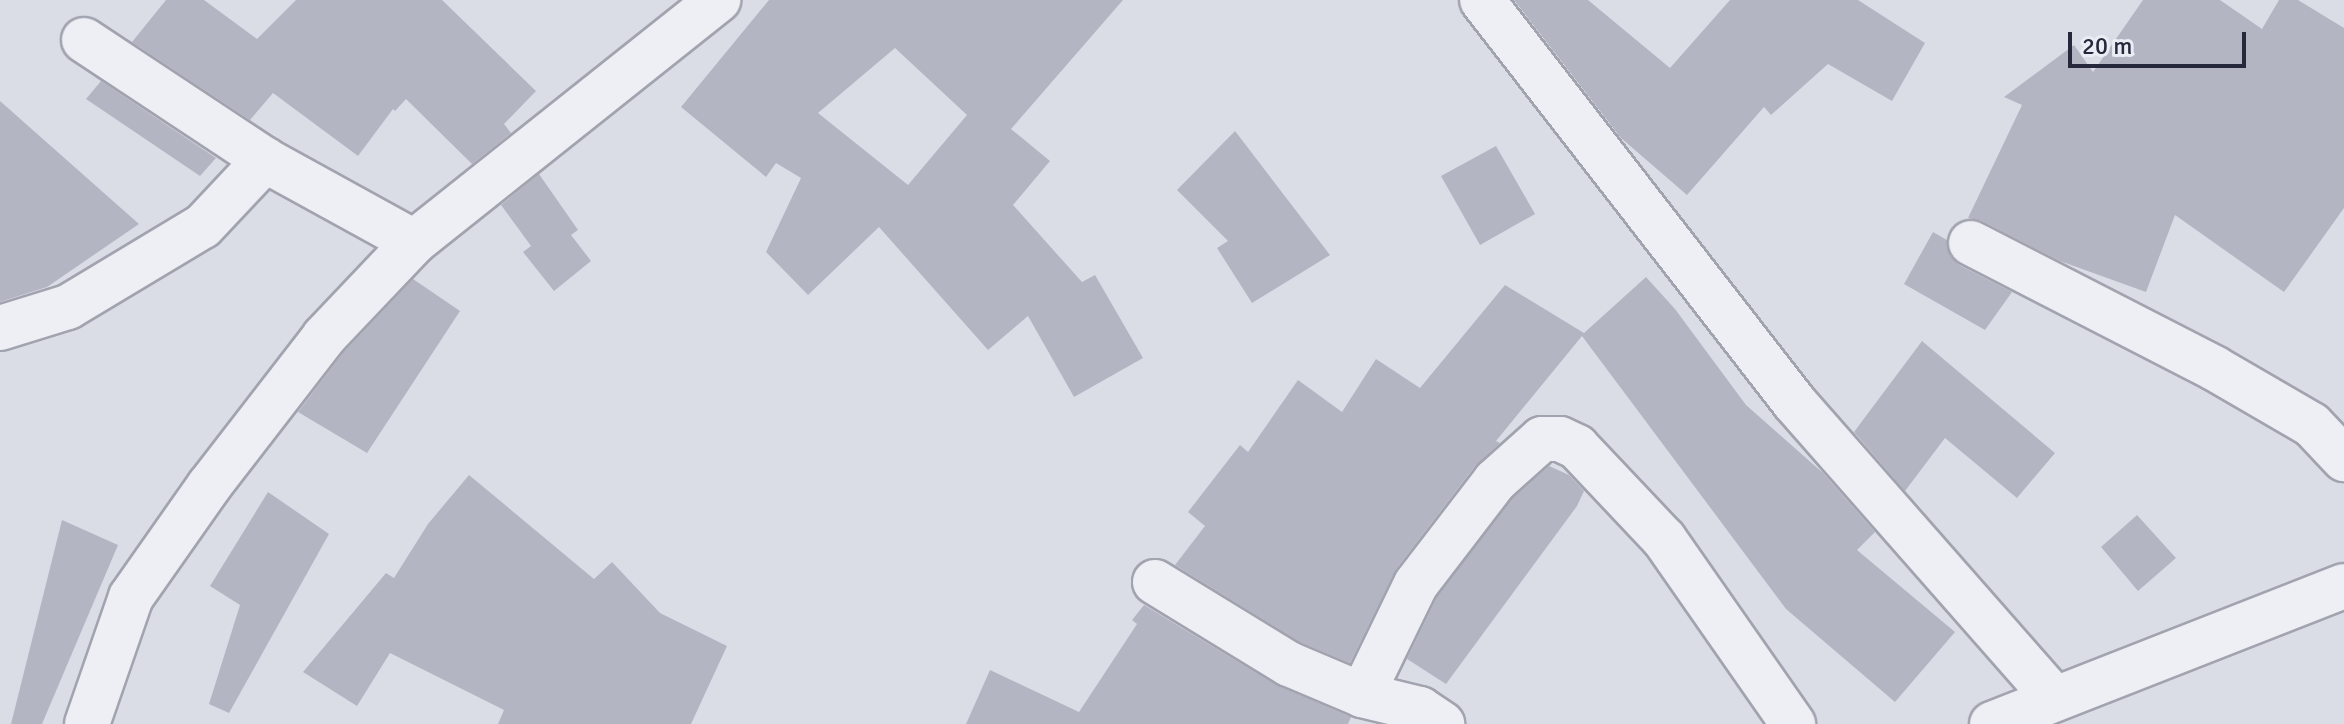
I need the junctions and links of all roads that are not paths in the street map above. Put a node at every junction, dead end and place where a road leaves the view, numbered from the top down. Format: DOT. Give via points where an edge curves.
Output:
graph roads {
  1 [pos="718,0"];
  2 [pos="1482,0"];
  3 [pos="84,40"];
  4 [pos="265,160"];
  5 [pos="414,242"];
  6 [pos="1971,243"];
  7 [pos="0,328"];
  8 [pos="2344,459"];
  9 [pos="1155,582"];
  10 [pos="2344,586"];
  11 [pos="1362,695"];
  12 [pos="2055,699"];
  13 [pos="87,724"];
  14 [pos="1442,724"];
  15 [pos="1793,724"];
  16 [pos="1993,724"];
  1 -- 5 [label="street"];
  2 -- 12 [label="street" via="1794,402"];
  3 -- 4 [label="street"];
  4 -- 5 [label="street"];
  4 -- 7 [label="street" via="203,226 68,307"];
  5 -- 13 [label="street" via="324,337 131,597"];
  6 -- 8 [label="street" via="2239,382 2312,425"];
  9 -- 11 [label="street" via="1289,664"];
  10 -- 12 [label="street"];
  11 -- 14 [label="street" via="1420,709"];
  11 -- 15 [label="street" via="1416,584 1495,481 1542,439 1560,439 1577,447 1664,539"];
  12 -- 16 [label="street"];
}
